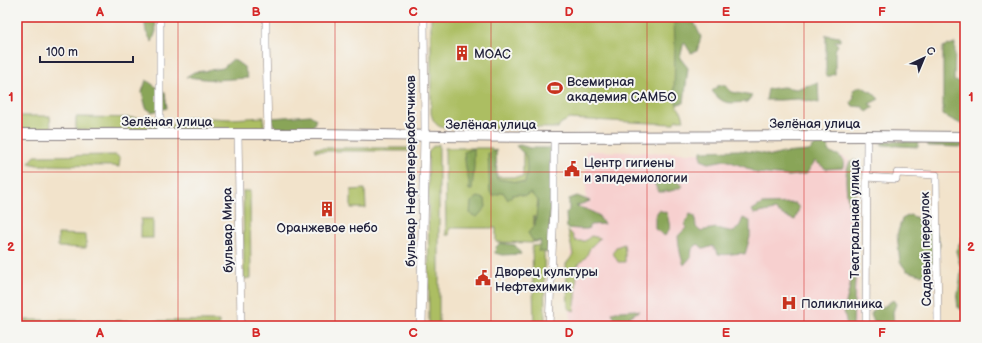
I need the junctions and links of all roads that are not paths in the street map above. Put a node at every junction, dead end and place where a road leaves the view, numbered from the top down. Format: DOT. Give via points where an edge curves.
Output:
graph roads {
  1 [pos="160,17"];
  2 [pos="266,17"];
  3 [pos="424,17"];
  4 [pos="17,134"];
  5 [pos="160,134"];
  6 [pos="238,134"];
  7 [pos="268,134"];
  8 [pos="425,136"];
  9 [pos="867,136"];
  10 [pos="554,137"];
  11 [pos="965,137"];
  12 [pos="867,177"];
  13 [pos="938,323"];
  14 [pos="240,326"];
  15 [pos="422,326"];
  16 [pos="549,326"];
  17 [pos="866,326"];
  1 -- 5 [label="street"];
  2 -- 7 [label="street"];
  3 -- 8 [label="street, бульвар Нефтепереработчиков"];
  4 -- 5 [label="main road, Зелёная улица"];
  5 -- 6 [label="main road, Зелёная улица"];
  6 -- 7 [label="main road, Зелёная улица"];
  6 -- 14 [label="street, бульвар Мира"];
  7 -- 8 [label="main road, Зелёная улица"];
  8 -- 10 [label="main road, Зелёная улица"];
  8 -- 15 [label="street, бульвар Нефтепереработчиков"];
  9 -- 10 [label="main road, Зелёная улица"];
  9 -- 11 [label="main road, Зелёная улица"];
  9 -- 12 [label="street, Театральная улица"];
  10 -- 16 [label="street"];
  12 -- 13 [label="street, Садовый переулок" via="896,179 896,173 936,175"];
  12 -- 17 [label="street, Театральная улица"];
}
